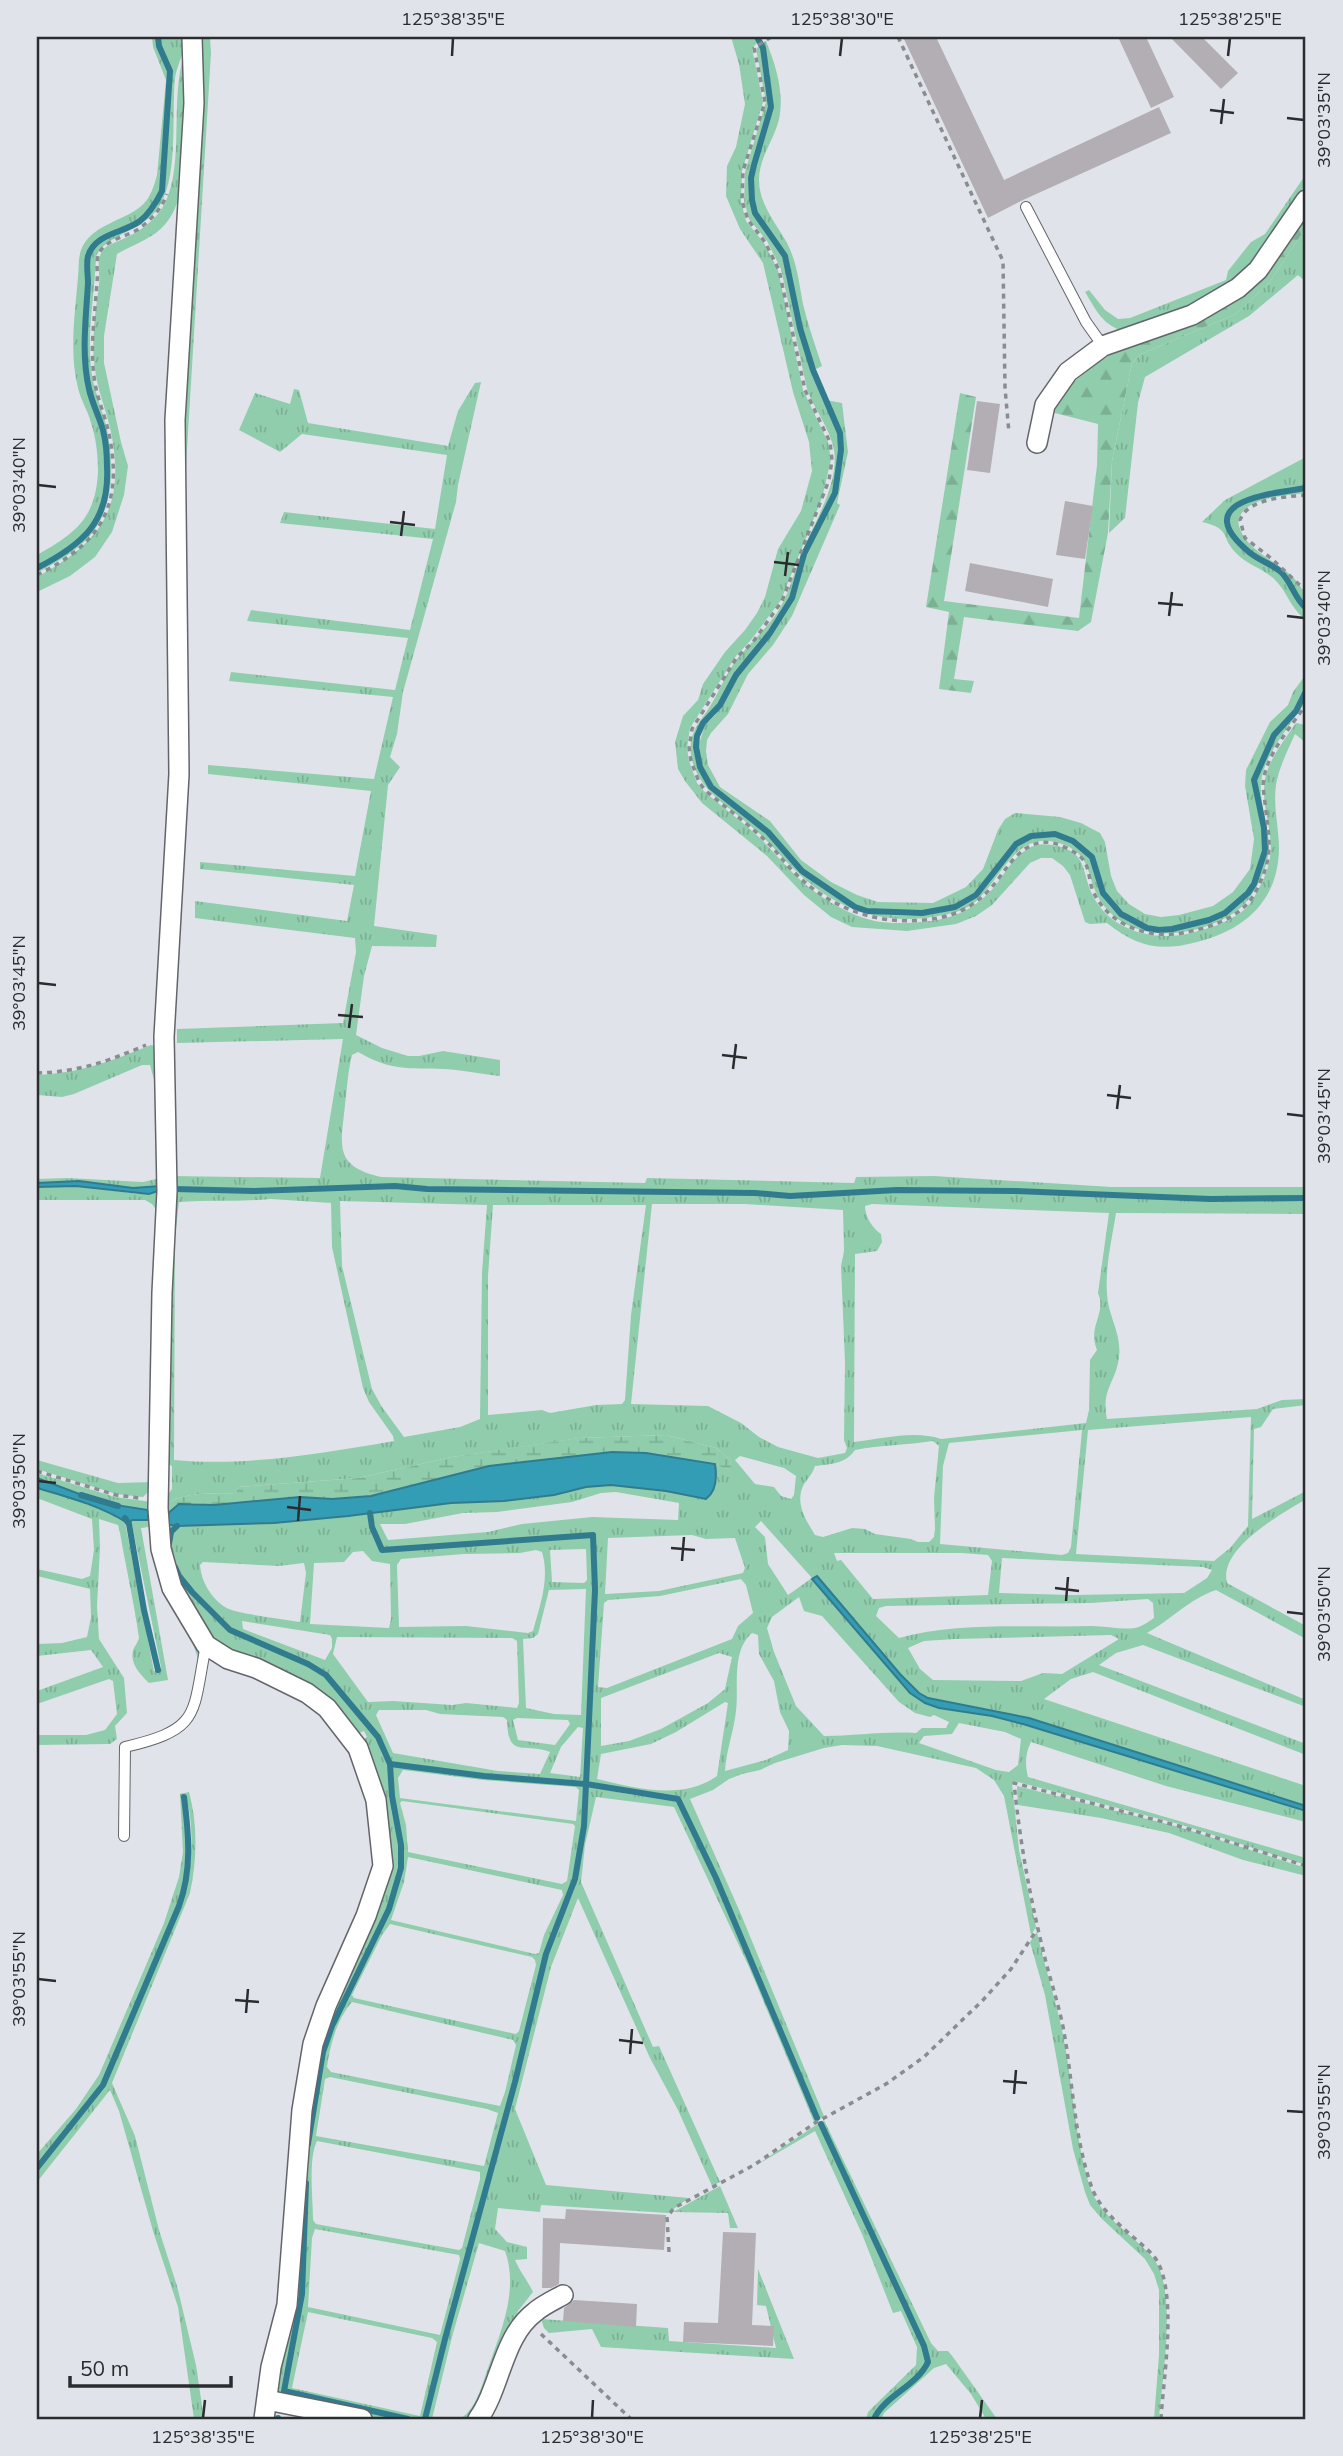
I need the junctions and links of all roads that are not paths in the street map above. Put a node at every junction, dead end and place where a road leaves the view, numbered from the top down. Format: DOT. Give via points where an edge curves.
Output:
graph roads {
  1 [pos="192,37"];
  2 [pos="1306,200"];
  3 [pos="1026,207"];
  4 [pos="1103,346"];
  5 [pos="1037,443"];
  6 [pos="206,1645"];
  7 [pos="124,1836"];
  8 [pos="563,2295"];
  9 [pos="266,2410"];
  10 [pos="362,2419"];
  11 [pos="478,2419"];
  1 -- 6 [label="street" via="194,116 178,340 174,475 179,774 164,1037 167,1191 158,1497 166,1569"];
  2 -- 4 [label="street" via="1258,270 1238,288 1192,315"];
  3 -- 4 [label="lane"];
  4 -- 5 [label="street" via="1068,372 1045,405"];
  6 -- 7 [label="lane" via="195,1703 185,1724 168,1735 125,1747"];
  6 -- 9 [label="street" via="228,1659 284,1680 327,1708 358,1748 376,1800 382,1843 378,1883 313,2044 302,2110 286,2305"];
  8 -- 11 [label="street" via="534,2313 515,2336"];
  9 -- 10 [label="street"];
}
